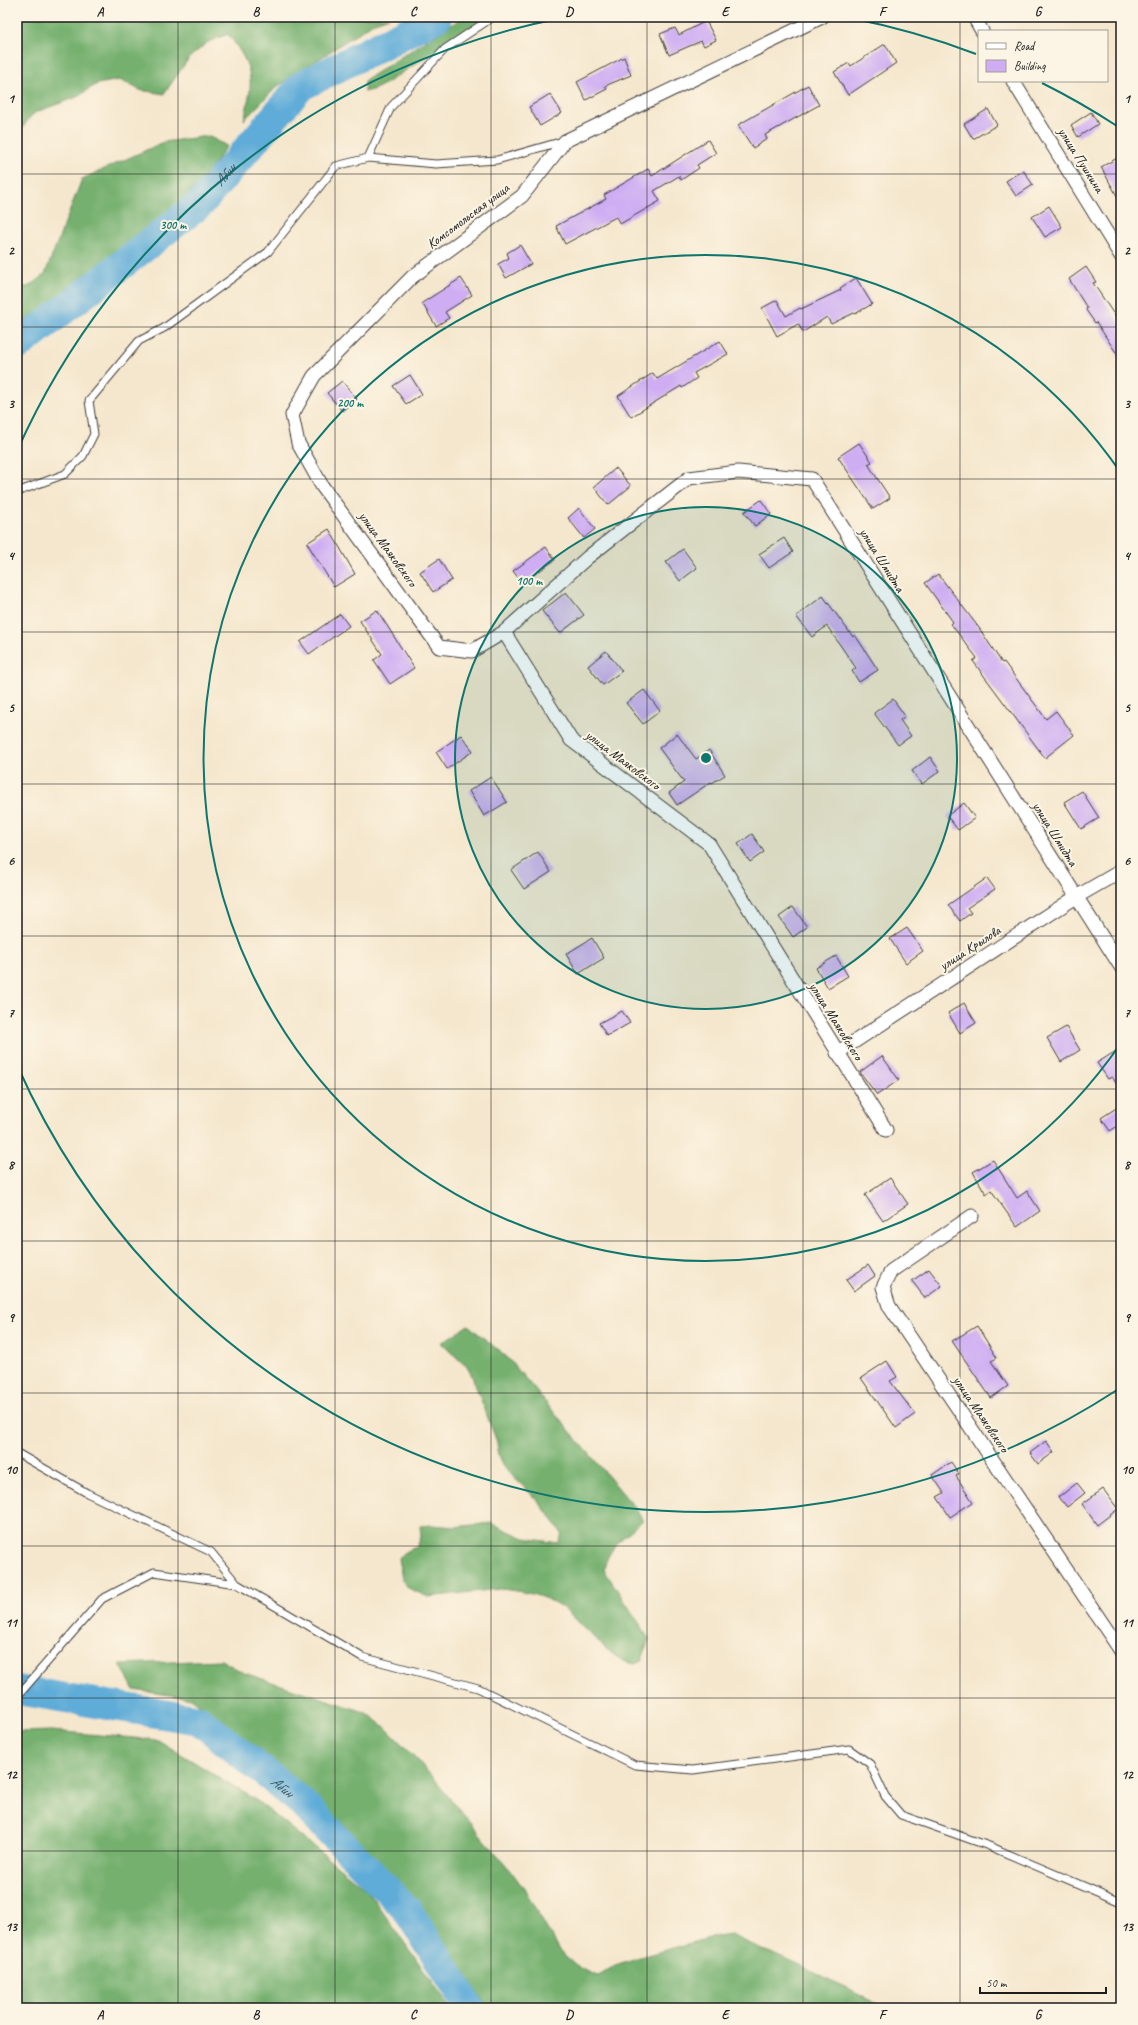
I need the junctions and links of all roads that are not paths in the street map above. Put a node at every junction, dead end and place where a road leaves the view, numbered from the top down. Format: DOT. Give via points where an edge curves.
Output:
graph roads {
  1 [pos="493,17"];
  2 [pos="822,17"];
  3 [pos="974,17"];
  4 [pos="981,30"];
  5 [pos="1014,82"];
  6 [pos="565,141"];
  7 [pos="368,158"];
  8 [pos="1121,256"];
  9 [pos="292,415"];
  10 [pos="17,492"];
  11 [pos="504,632"];
  12 [pos="1121,871"];
  13 [pos="1076,897"];
  14 [pos="1121,966"];
  15 [pos="837,1053"];
  16 [pos="886,1130"];
  17 [pos="972,1216"];
  18 [pos="17,1453"];
  19 [pos="237,1584"];
  20 [pos="1121,1651"];
  21 [pos="17,1695"];
  22 [pos="1121,1902"];
  1 -- 7 [label="lane" via="444,49 391,107"];
  2 -- 6 [label="street, Комсомольская улица"];
  3 -- 4 [label="street"];
  5 -- 8 [label="street, улица Пушкина"];
  6 -- 7 [label="lane" via="497,160 436,164"];
  6 -- 9 [label="street, Комсомольская улица" via="522,196 412,278 314,376"];
  7 -- 10 [label="lane" via="336,166 268,252 164,328 140,341 88,401 94,434 83,456 65,474"];
  9 -- 11 [label="street, улица Маяковского" via="298,443 322,486 439,647 472,651"];
  11 -- 13 [label="street, улица Шмидта" via="588,557 688,478 738,472 812,479"];
  11 -- 15 [label="street, улица Маяковского" via="571,740 709,844"];
  12 -- 13 [label="street, улица Крылова"];
  13 -- 14 [label="street, улица Шмидта"];
  13 -- 15 [label="street, улица Крылова"];
  15 -- 16 [label="street, улица Маяковского"];
  17 -- 20 [label="street, улица Маяковского" via="891,1271 883,1287 889,1306"];
  18 -- 19 [label="lane" via="87,1492 211,1552"];
  19 -- 21 [label="lane" via="154,1572 102,1599"];
  19 -- 22 [label="lane" via="362,1657 478,1688 636,1765 693,1770 849,1748 870,1764 885,1796 902,1815 989,1846"];
}
